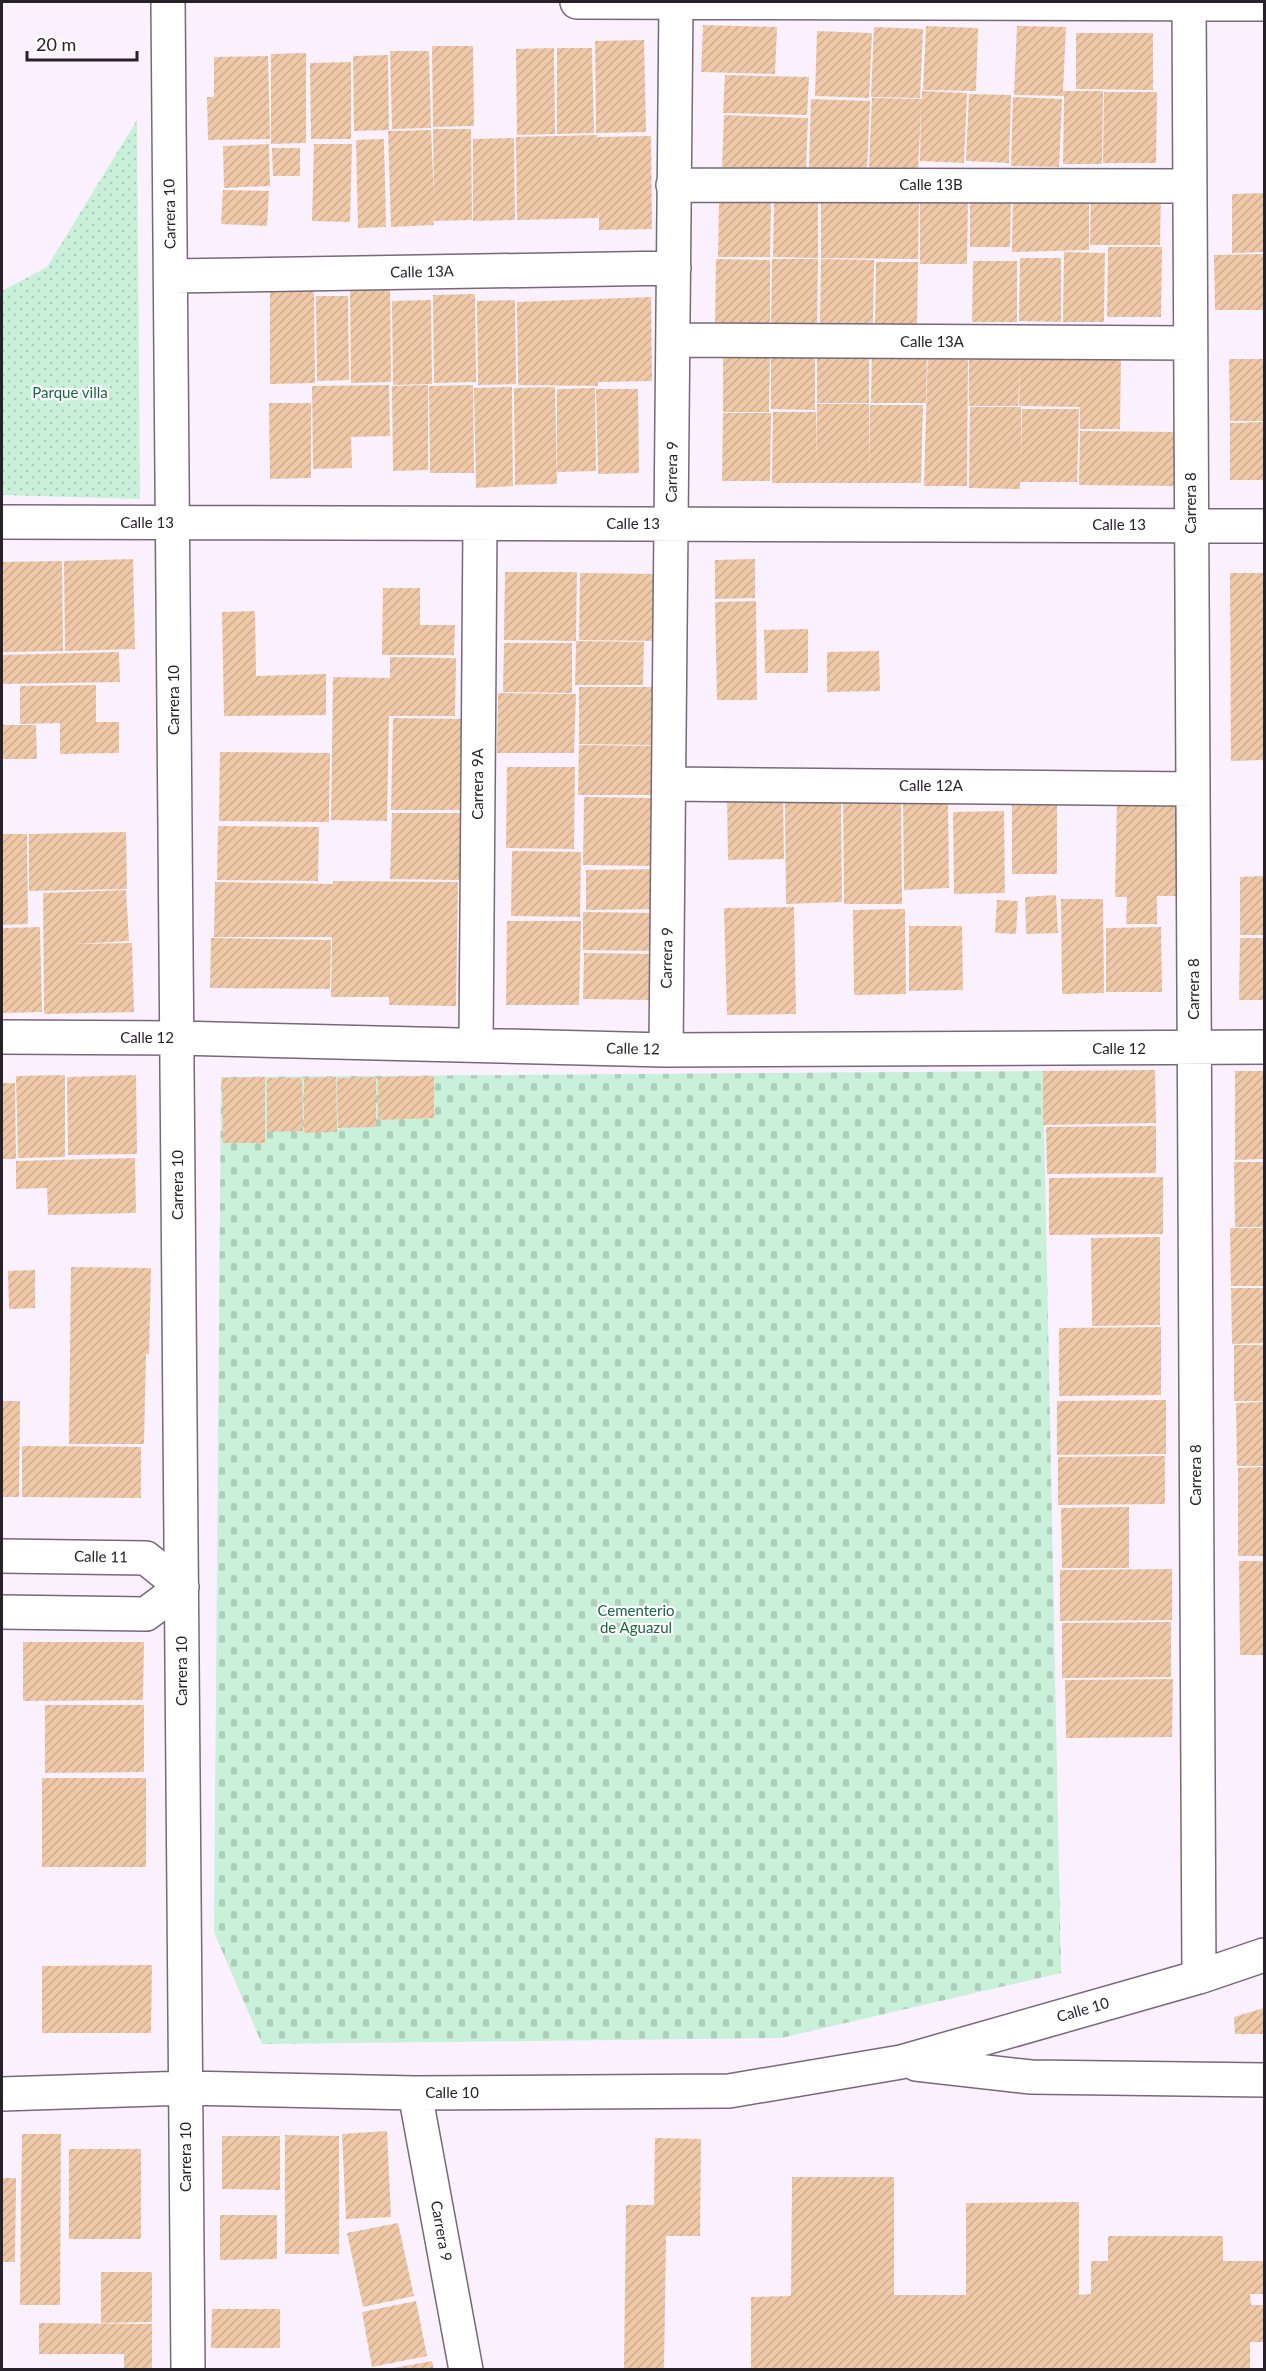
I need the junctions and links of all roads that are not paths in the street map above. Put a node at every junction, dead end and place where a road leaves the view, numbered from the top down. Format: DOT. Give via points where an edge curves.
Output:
graph roads {
  1 [pos="168,2"];
  2 [pos="577,2"];
  3 [pos="676,2"];
  4 [pos="1188,2"];
  5 [pos="1264,4"];
  6 [pos="674,185"];
  7 [pos="1189,186"];
  8 [pos="674,268"];
  9 [pos="171,276"];
  10 [pos="673,340"];
  11 [pos="1190,343"];
  12 [pos="2,522"];
  13 [pos="172,523"];
  14 [pos="480,524"];
  15 [pos="671,524"];
  16 [pos="1191,526"];
  17 [pos="1264,526"];
  18 [pos="669,784"];
  19 [pos="1193,789"];
  20 [pos="2,1037"];
  21 [pos="177,1038"];
  22 [pos="476,1045"];
  23 [pos="1264,1047"];
  24 [pos="1194,1048"];
  25 [pos="666,1050"];
  26 [pos="2,1556"];
  27 [pos="182,1587"];
  28 [pos="2,1612"];
  29 [pos="1264,1955"];
  30 [pos="1199,1977"];
  31 [pos="901,2062"];
  32 [pos="1264,2080"];
  33 [pos="186,2088"];
  34 [pos="415,2093"];
  35 [pos="2,2094"];
  36 [pos="188,2370"];
  37 [pos="466,2370"];
  1 -- 9 [label="street, Carrera 10"];
  2 -- 3 [label="street"];
  3 -- 4 [label="street"];
  3 -- 6 [label="street, Carrera 9"];
  4 -- 5 [label="street"];
  4 -- 7 [label="street, Carrera 8"];
  6 -- 7 [label="street, Calle 13B"];
  6 -- 8 [label="street, Carrera 9"];
  7 -- 11 [label="street, Carrera 8"];
  8 -- 9 [label="street, Calle 13A"];
  8 -- 10 [label="street, Carrera 9"];
  9 -- 13 [label="street, Carrera 10"];
  10 -- 11 [label="street, Calle 13A"];
  10 -- 15 [label="street, Carrera 9"];
  11 -- 16 [label="street, Carrera 8"];
  12 -- 13 [label="street, Calle 13"];
  13 -- 14 [label="street, Calle 13"];
  13 -- 21 [label="street, Carrera 10"];
  14 -- 15 [label="street, Calle 13"];
  14 -- 22 [label="street, Carrera 9A"];
  15 -- 16 [label="street, Calle 13"];
  15 -- 18 [label="street, Carrera 9"];
  16 -- 17 [label="street, Calle 13"];
  16 -- 19 [label="street, Carrera 8"];
  18 -- 19 [label="street, Calle 12A"];
  18 -- 25 [label="street, Carrera 9"];
  19 -- 24 [label="street, Carrera 8"];
  20 -- 21 [label="street, Calle 12"];
  21 -- 22 [label="street, Calle 12"];
  21 -- 27 [label="street, Carrera 10"];
  22 -- 25 [label="street, Calle 12"];
  23 -- 24 [label="street, Calle 12"];
  24 -- 25 [label="street, Calle 12"];
  24 -- 30 [label="street, Carrera 8"];
  26 -- 27 [label="street, Calle 11" via="146,1558"];
  27 -- 28 [label="street" via="146,1614"];
  27 -- 33 [label="street, Carrera 10"];
  29 -- 30 [label="street, Calle 10"];
  30 -- 31 [label="street, Calle 10"];
  31 -- 32 [label="street, Calle 10" via="1031,2077"];
  31 -- 34 [label="street, Calle 10" via="729,2091"];
  33 -- 34 [label="street, Calle 10"];
  33 -- 35 [label="street, Calle 10"];
  33 -- 36 [label="street, Carrera 10"];
  34 -- 37 [label="street, Carrera 9"];
}
